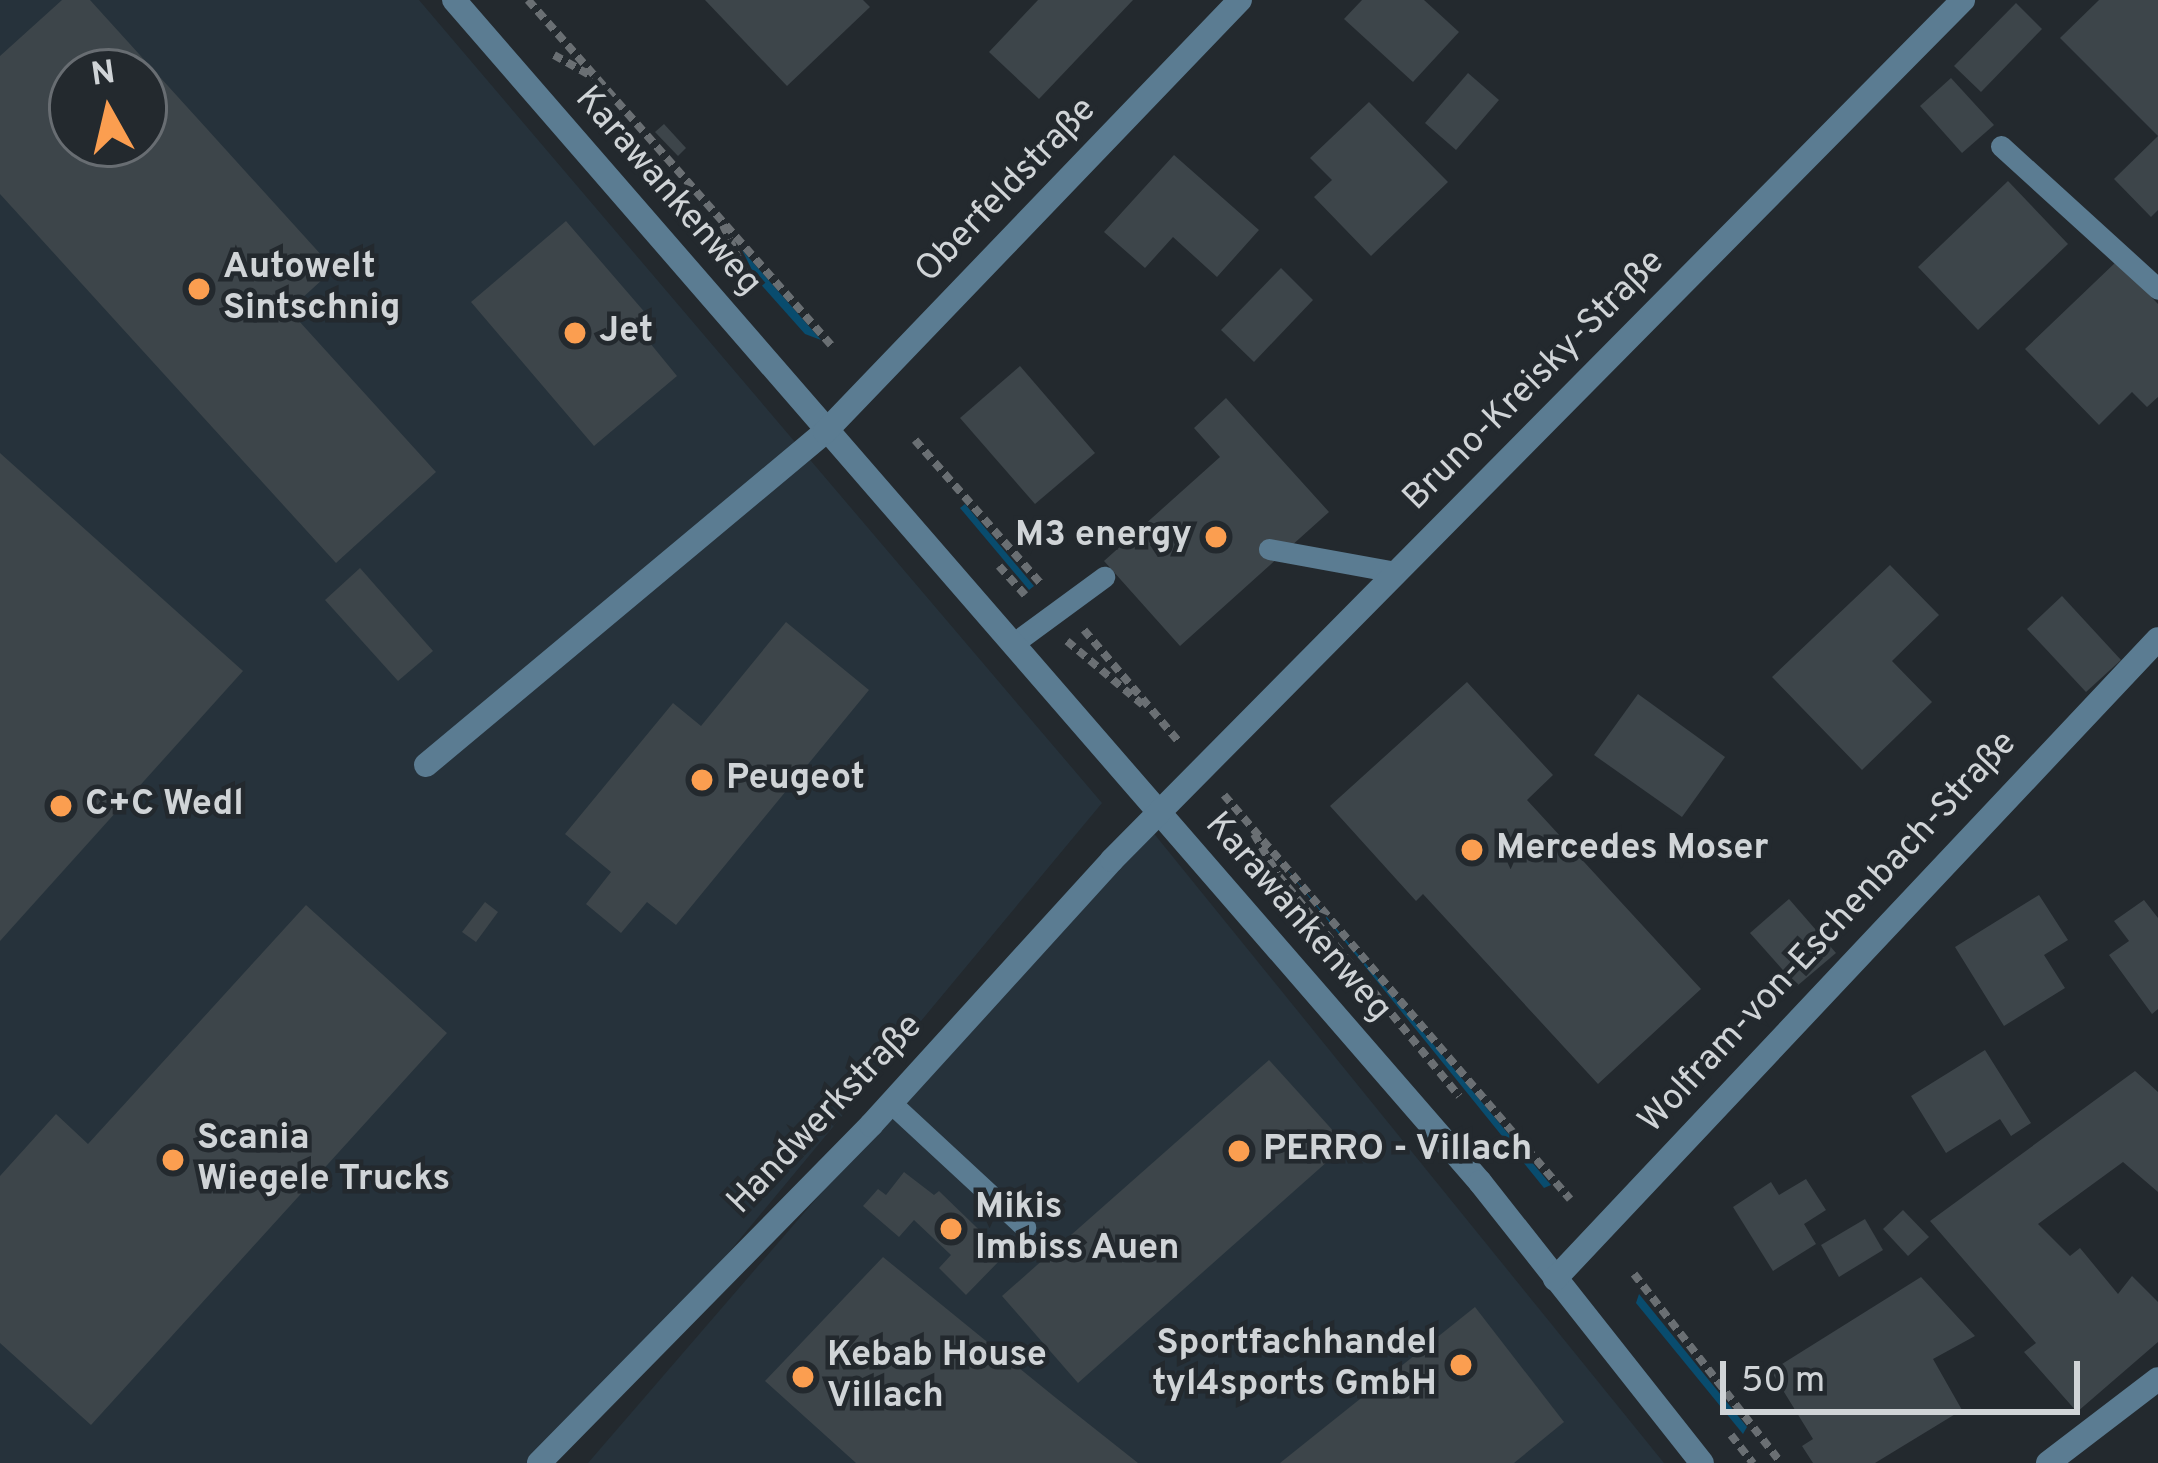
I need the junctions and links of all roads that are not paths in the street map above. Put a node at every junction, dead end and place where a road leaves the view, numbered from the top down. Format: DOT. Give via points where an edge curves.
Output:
graph roads {
  1 [pos="454,0"];
  2 [pos="1240,0"];
  3 [pos="1963,0"];
  4 [pos="2001,146"];
  5 [pos="2158,289"];
  6 [pos="825,431"];
  7 [pos="1269,548"];
  8 [pos="1396,572"];
  9 [pos="1104,578"];
  10 [pos="2158,638"];
  11 [pos="1014,643"];
  12 [pos="426,765"];
  13 [pos="1161,814"];
  14 [pos="891,1103"];
  15 [pos="1024,1227"];
  16 [pos="1555,1279"];
  17 [pos="2158,1379"];
  18 [pos="539,1463"];
  19 [pos="1702,1463"];
  20 [pos="2048,1463"];
  1 -- 6 [label="street, Karawankenweg"];
  2 -- 6 [label="street, Oberfeldstraße"];
  3 -- 8 [label="street, Bruno-Kreisky-Straße"];
  4 -- 5 [label="lane"];
  6 -- 11 [label="street, Karawankenweg"];
  6 -- 12 [label="street"];
  7 -- 8 [label="lane"];
  8 -- 13 [label="street, Bruno-Kreisky-Straße"];
  9 -- 11 [label="lane" via="1059,603"];
  10 -- 16 [label="street, Wolfram-von-Eschenbach-Straße"];
  11 -- 13 [label="street, Karawankenweg"];
  13 -- 14 [label="street, Handwerkstraße"];
  13 -- 16 [label="street, Karawankenweg"];
  14 -- 15 [label="lane"];
  14 -- 18 [label="street, Handwerkstraße"];
  16 -- 19 [label="street, Karawankenweg"];
  17 -- 20 [label="street"];
}
